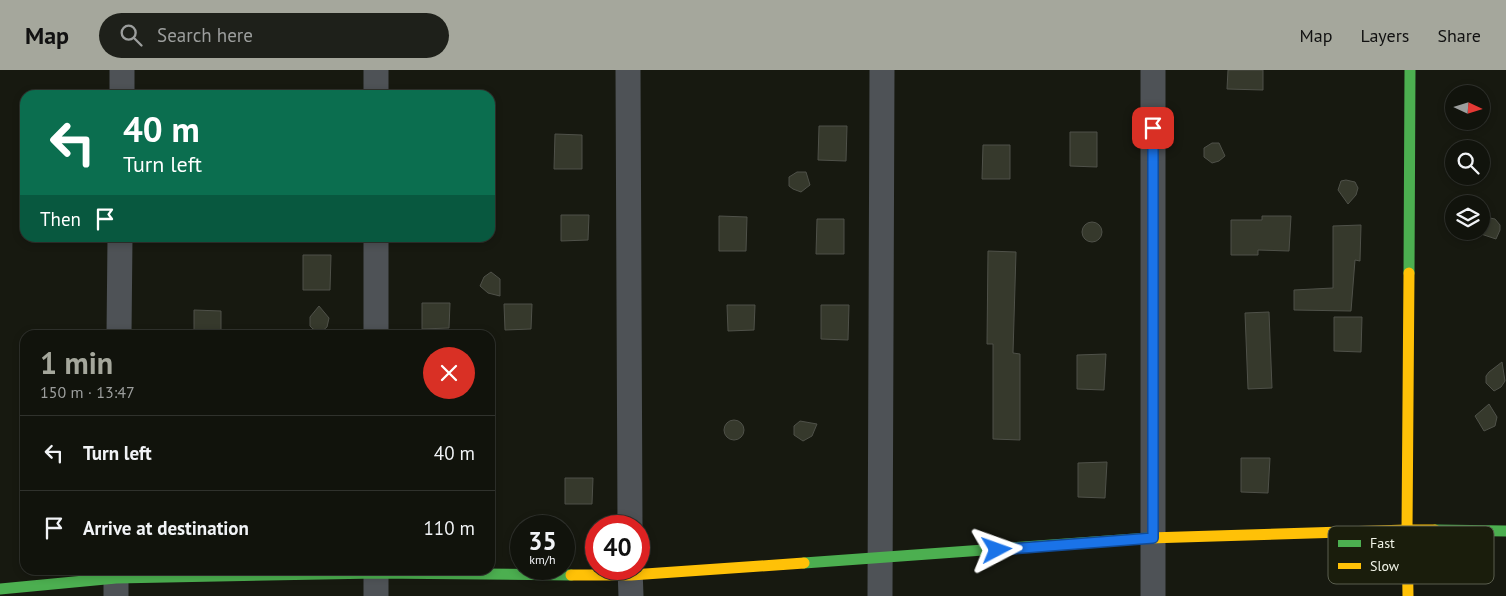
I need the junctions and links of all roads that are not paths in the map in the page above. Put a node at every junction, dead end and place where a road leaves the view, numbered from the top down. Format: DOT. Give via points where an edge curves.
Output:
graph roads {
  1 [pos="122,70"];
  2 [pos="376,70"];
  3 [pos="628,70"];
  4 [pos="882,70"];
  5 [pos="1153,70"];
  6 [pos="1410,70"];
  7 [pos="122,90"];
  8 [pos="376,90"];
  9 [pos="120,242"];
  10 [pos="376,242"];
  11 [pos="119,330"];
  12 [pos="376,330"];
  13 [pos="630,515"];
  14 [pos="1407,526"];
  15 [pos="1328,532"];
  16 [pos="1153,538"];
  17 [pos="880,558"];
  18 [pos="650,578"];
  19 [pos="376,580"];
  20 [pos="585,580"];
  21 [pos="116,581"];
  22 [pos="0,589"];
  23 [pos="880,596"];
  24 [pos="1153,596"];
  1 -- 7 [label="street"];
  2 -- 8 [label="street"];
  3 -- 13 [label="street"];
  4 -- 17 [label="street"];
  5 -- 16 [label="street"];
  6 -- 14 [label="street"];
  9 -- 11 [label="street"];
  10 -- 12 [label="street"];
  15 -- 16 [label="street"];
  16 -- 17 [label="street"];
  16 -- 24 [label="street"];
  17 -- 18 [label="street"];
  17 -- 23 [label="street"];
  19 -- 20 [label="street"];
  19 -- 21 [label="street"];
  21 -- 22 [label="street"];
}
